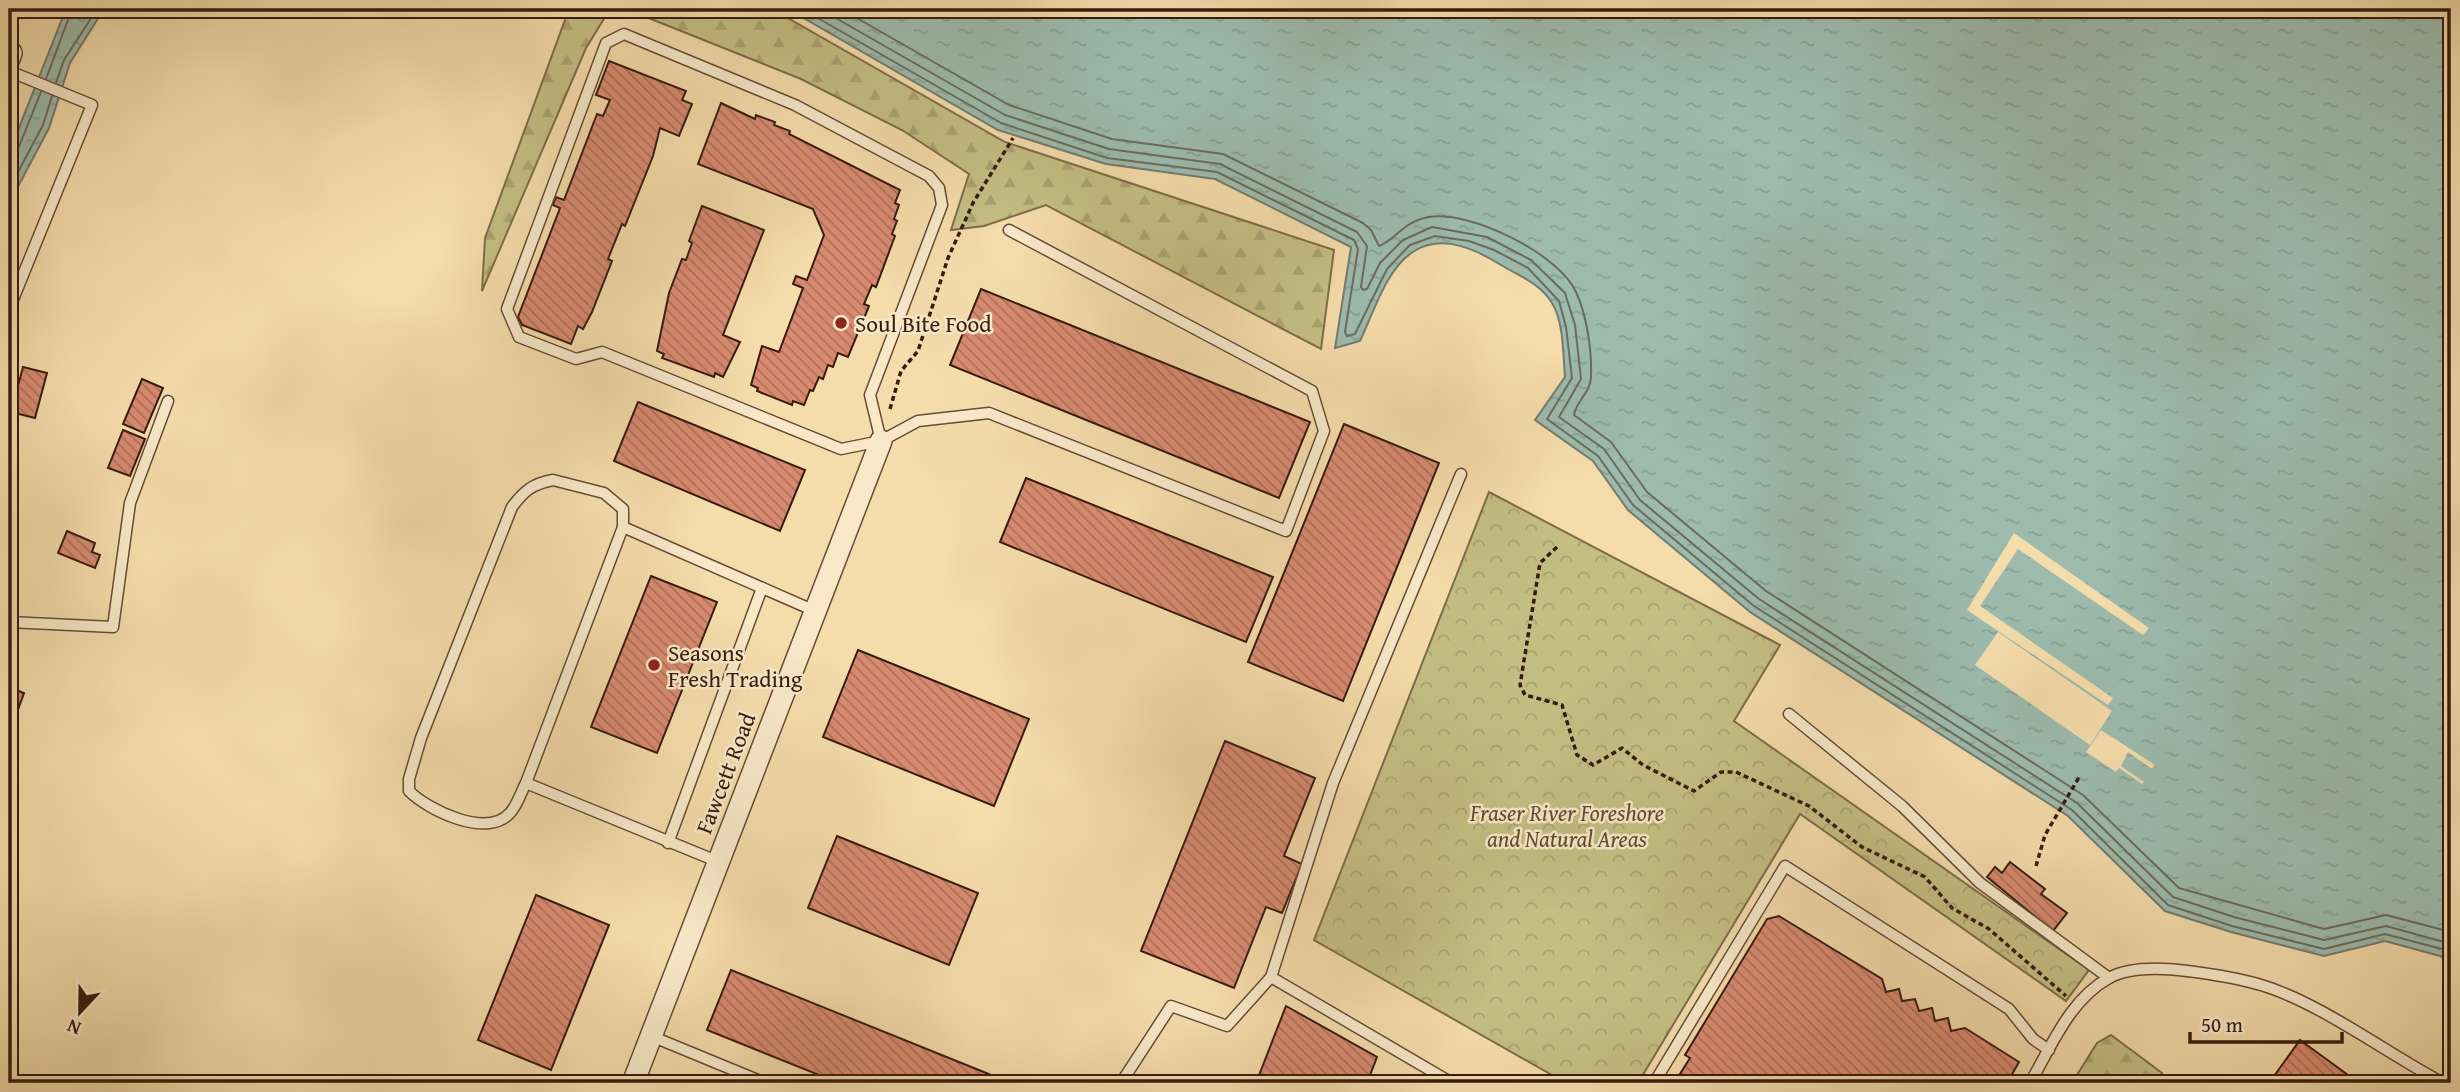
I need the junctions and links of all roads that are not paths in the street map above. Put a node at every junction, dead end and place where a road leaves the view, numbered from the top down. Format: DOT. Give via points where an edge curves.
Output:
graph roads {
  1 [pos="9,61"];
  2 [pos="1009,230"];
  3 [pos="9,318"];
  4 [pos="168,401"];
  5 [pos="881,441"];
  6 [pos="1461,474"];
  7 [pos="623,527"];
  8 [pos="762,588"];
  9 [pos="816,611"];
  10 [pos="9,622"];
  11 [pos="1789,714"];
  12 [pos="526,783"];
  13 [pos="668,843"];
  14 [pos="719,862"];
  15 [pos="1271,977"];
  16 [pos="2109,978"];
  17 [pos="651,1037"];
  18 [pos="2049,1050"];
  19 [pos="633,1083"];
  20 [pos="765,1083"];
  21 [pos="1121,1083"];
  22 [pos="1452,1083"];
  23 [pos="1654,1083"];
  24 [pos="2030,1083"];
  25 [pos="2443,1083"];
  1 -- 3 [label="lane" via="92,105"];
  2 -- 5 [label="lane" via="1312,391 1324,431 1286,531 989,413 918,421"];
  4 -- 10 [label="lane" via="130,503 113,627"];
  5 -- 5 [label="lane" via="870,395 942,205 939,188 929,176 795,105 624,34 606,43 507,309 519,337 576,359 602,352 841,449"];
  5 -- 9 [label="street, Fawcett Road"];
  6 -- 15 [label="lane" via="1333,783"];
  7 -- 8 [label="lane"];
  7 -- 12 [label="lane"];
  7 -- 12 [label="lane" via="623,509 604,493 553,480 524,490 512,507 421,738 409,791 423,805 473,824 498,821 510,813"];
  8 -- 9 [label="lane"];
  8 -- 13 [label="lane"];
  9 -- 14 [label="street, Fawcett Road"];
  11 -- 16 [label="lane" via="1902,806 1980,883"];
  12 -- 13 [label="lane"];
  13 -- 14 [label="lane"];
  14 -- 17 [label="street, Fawcett Road"];
  15 -- 21 [label="lane" via="1227,1026 1171,1006"];
  15 -- 22 [label="lane"];
  16 -- 18 [label="lane" via="2077,1004"];
  16 -- 25 [label="lane" via="2164,968 2263,985 2303,1002"];
  17 -- 19 [label="street, Fawcett Road"];
  17 -- 20 [label="lane"];
  18 -- 23 [label="lane" via="2033,1039 2009,1009 1785,866"];
  18 -- 24 [label="lane"];
}
